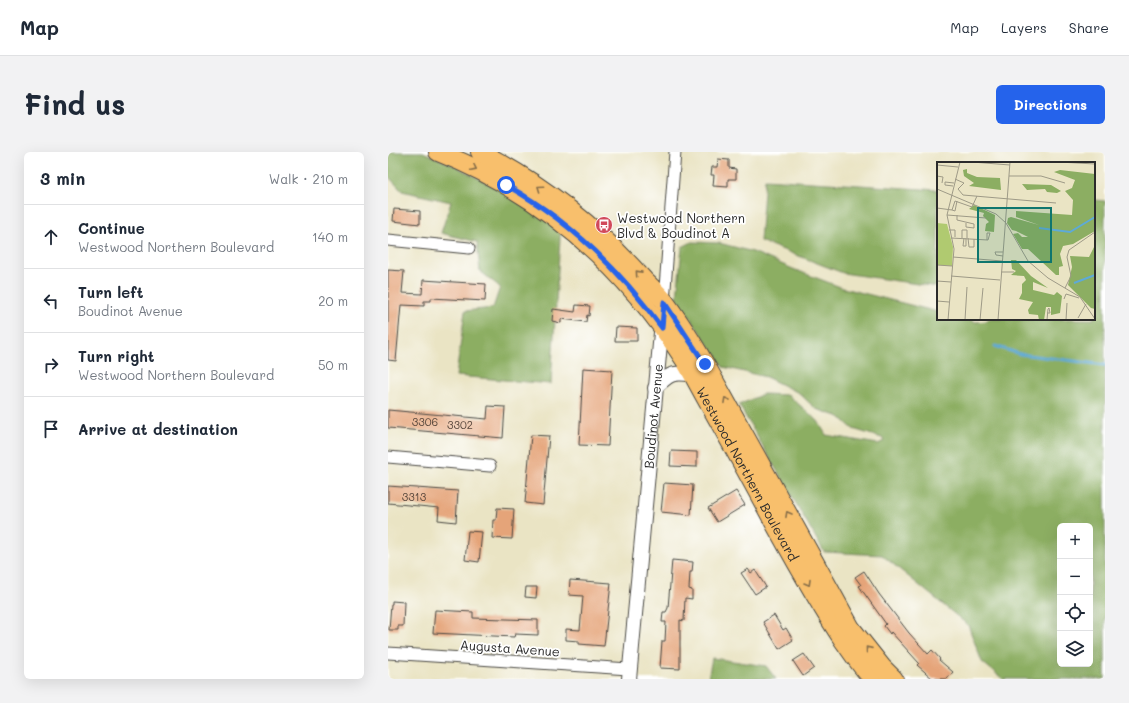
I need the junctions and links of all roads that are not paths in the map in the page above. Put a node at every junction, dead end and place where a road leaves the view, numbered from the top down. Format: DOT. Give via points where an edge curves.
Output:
graph roads {
  1 [pos="438,152"];
  2 [pos="480,152"];
  3 [pos="675,152"];
  4 [pos="388,240"];
  5 [pos="469,248"];
  6 [pos="664,302"];
  7 [pos="662,328"];
  8 [pos="692,375"];
  9 [pos="655,388"];
  10 [pos="388,457"];
  11 [pos="490,466"];
  12 [pos="796,546"];
  13 [pos="388,653"];
  14 [pos="629,674"];
  15 [pos="873,679"];
  16 [pos="894,679"];
  1 -- 7 [label="main road, Westwood Northern Boulevard, one-way" via="524,195 569,228 608,263"];
  6 -- 2 [label="main road, Westwood Northern Boulevard, one-way" via="629,262 564,204"];
  3 -- 6 [label="street, Boudinot Avenue"];
  4 -- 5 [label="street"];
  6 -- 7 [label="street, Boudinot Avenue"];
  12 -- 6 [label="main road, Westwood Northern Boulevard, one-way" via="699,353"];
  7 -- 8 [label="main road, Westwood Northern Boulevard"];
  7 -- 9 [label="street, Boudinot Avenue"];
  8 -- 9 [label="street" via="677,372 670,374"];
  8 -- 12 [label="main road, Westwood Northern Boulevard"];
  9 -- 14 [label="street, Boudinot Avenue"];
  10 -- 11 [label="street"];
  12 -- 15 [label="main road, Westwood Northern Boulevard, one-way" via="828,618"];
  16 -- 12 [label="main road, Westwood Northern Boulevard, one-way" via="851,628"];
  13 -- 14 [label="street, Augusta Avenue"];
}
